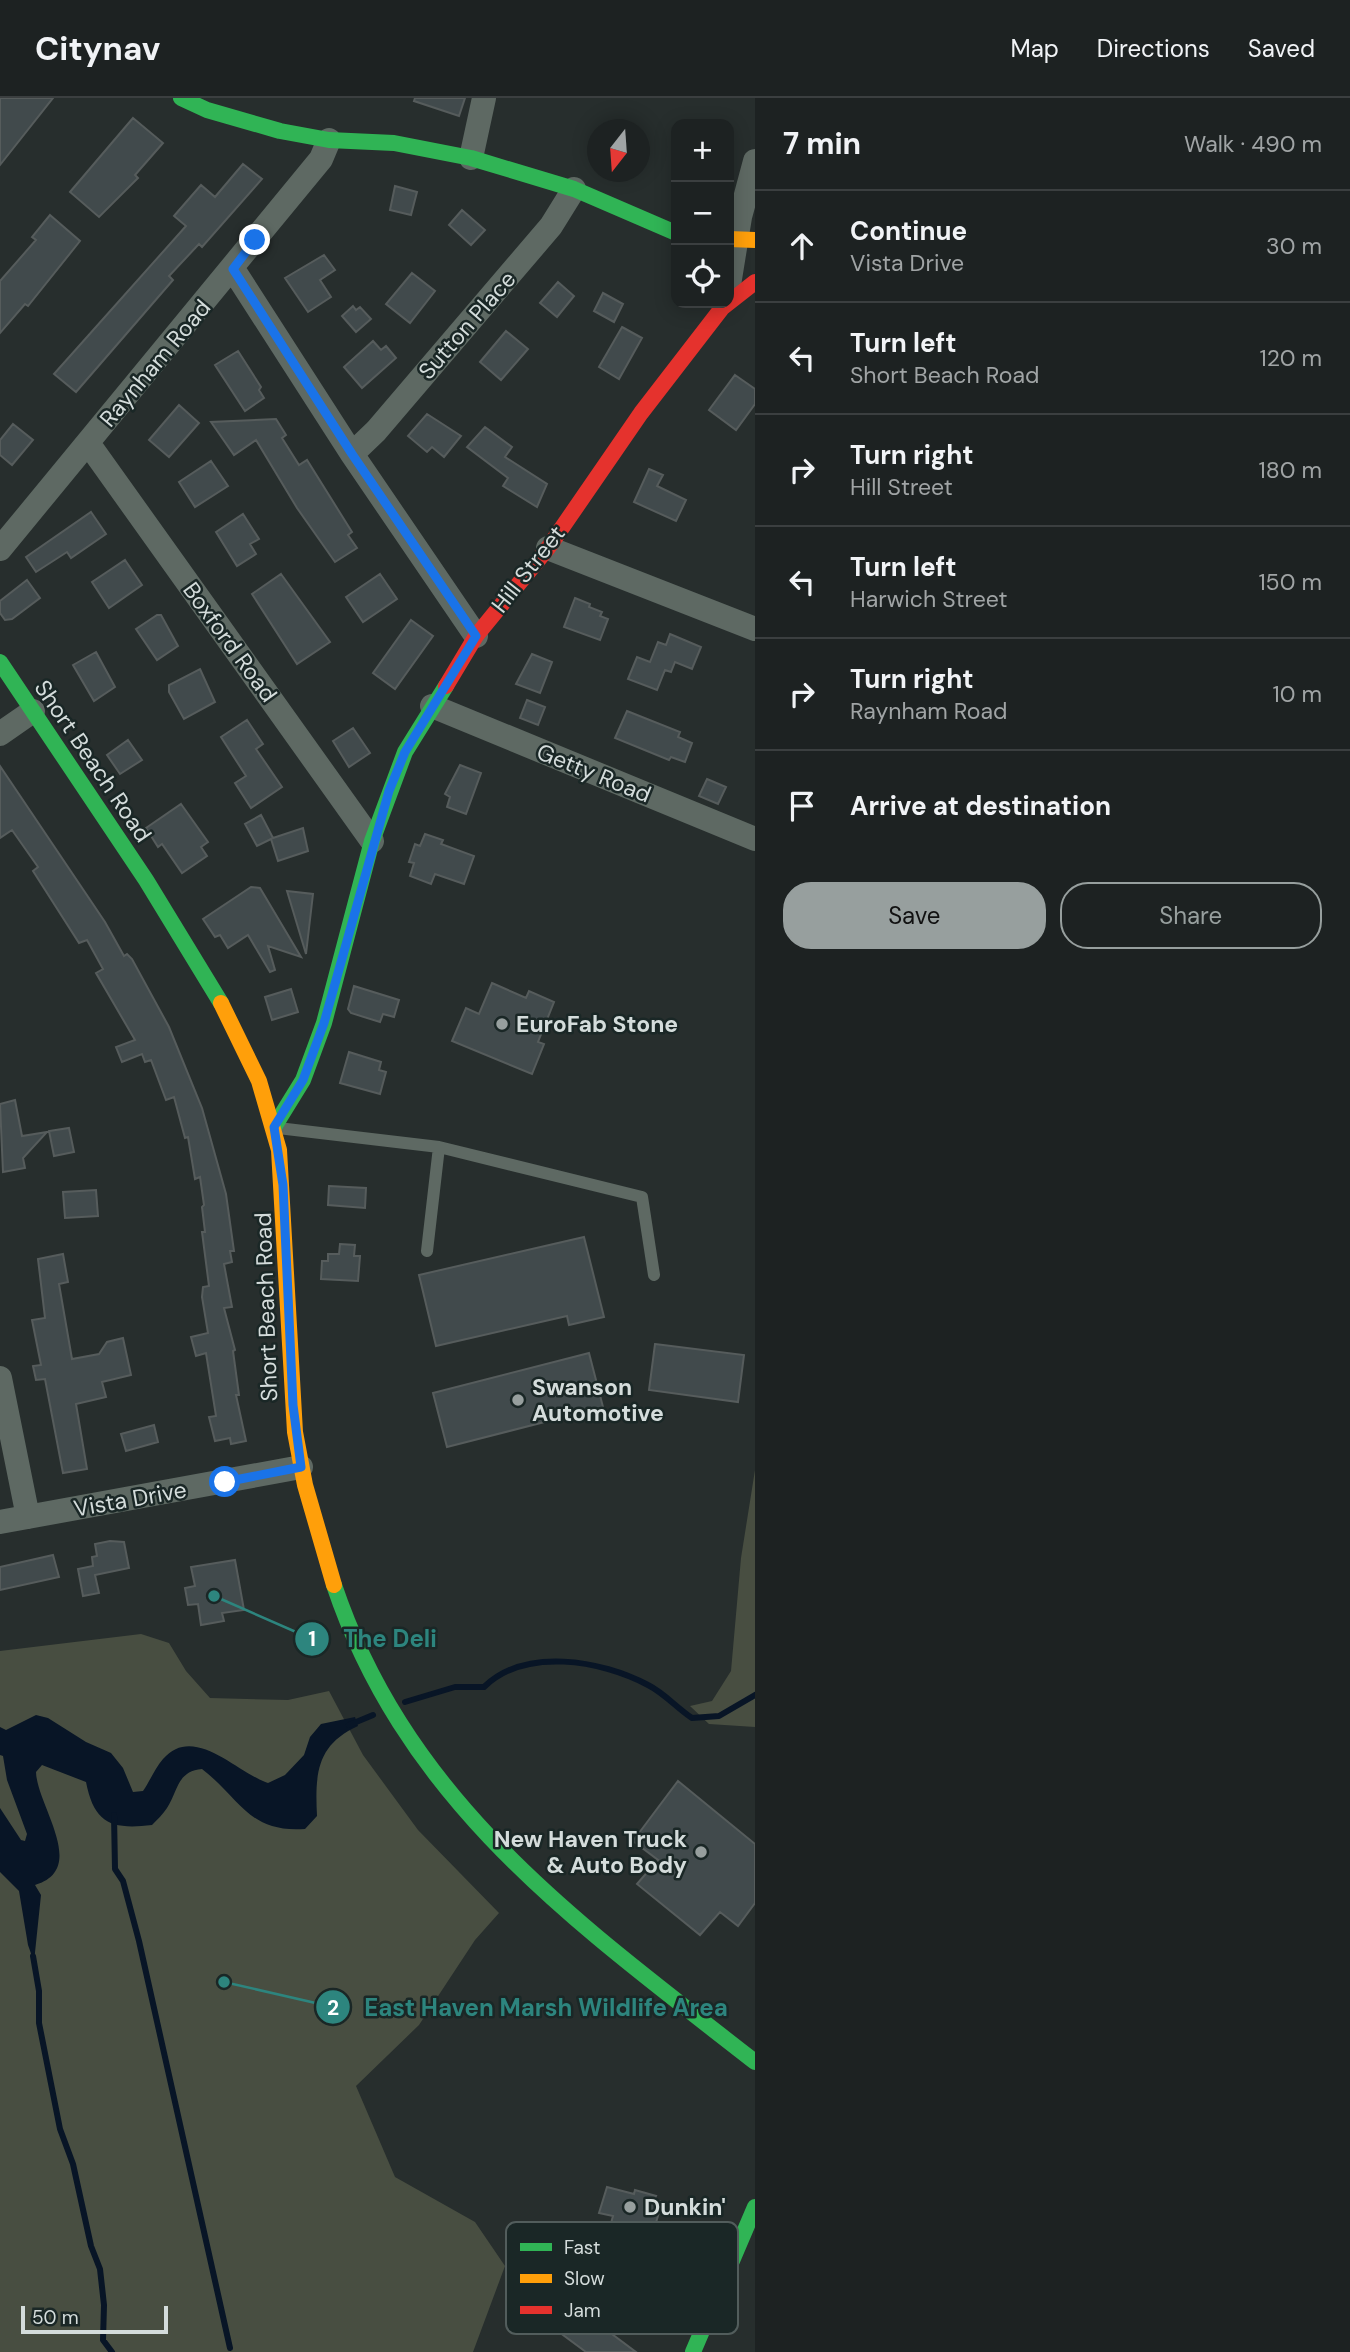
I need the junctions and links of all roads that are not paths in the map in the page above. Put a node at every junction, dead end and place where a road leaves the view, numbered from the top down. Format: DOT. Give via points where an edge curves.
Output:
graph roads {
  1 [pos="181,98"];
  2 [pos="484,98"];
  3 [pos="329,140"];
  4 [pos="471,158"];
  5 [pos="755,161"];
  6 [pos="574,189"];
  7 [pos="671,231"];
  8 [pos="740,240"];
  9 [pos="734,263"];
  10 [pos="233,269"];
  11 [pos="755,282"];
  12 [pos="734,293"];
  13 [pos="718,308"];
  14 [pos="88,443"];
  15 [pos="352,454"];
  16 [pos="0,548"];
  17 [pos="548,548"];
  18 [pos="755,629"];
  19 [pos="476,636"];
  20 [pos="0,662"];
  21 [pos="432,706"];
  22 [pos="33,711"];
  23 [pos="0,734"];
  24 [pos="755,839"];
  25 [pos="372,841"];
  26 [pos="274,1127"];
  27 [pos="439,1147"];
  28 [pos="427,1251"];
  29 [pos="654,1275"];
  30 [pos="0,1378"];
  31 [pos="301,1467"];
  32 [pos="28,1517"];
  33 [pos="0,1522"];
  34 [pos="755,2062"];
  35 [pos="755,2207"];
  36 [pos="738,2247"];
  37 [pos="701,2334"];
  38 [pos="693,2352"];
  1 -- 3 [label="main road" via="238,120"];
  2 -- 4 [label="street"];
  3 -- 4 [label="main road" via="394,143"];
  3 -- 10 [label="street, Raynham Road" via="321,159"];
  4 -- 6 [label="main road"];
  5 -- 8 [label="street, Hill Street"];
  6 -- 7 [label="main road"];
  6 -- 15 [label="street, Sutton Place" via="551,226"];
  8 -- 9 [label="street, Hill Street"];
  10 -- 14 [label="street, Raynham Road"];
  10 -- 15 [label="street"];
  11 -- 12 [label="main road, Hill Street"];
  13 -- 17 [label="main road, Hill Street"];
  14 -- 16 [label="street, Raynham Road"];
  14 -- 25 [label="street, Boxford Road"];
  15 -- 19 [label="street"];
  17 -- 18 [label="street"];
  17 -- 19 [label="main road, Hill Street"];
  19 -- 21 [label="main road, Hill Street"];
  20 -- 22 [label="main road, Short Beach Road"];
  21 -- 24 [label="street, Getty Road"];
  21 -- 25 [label="main road, Hill Street" via="405,752"];
  22 -- 23 [label="street"];
  22 -- 26 [label="main road, Short Beach Road" via="164,907 224,1008"];
  25 -- 26 [label="main road, Hill Street" via="324,1023 303,1080"];
  26 -- 27 [label="lane"];
  26 -- 31 [label="main road, Short Beach Road" via="283,1185 293,1405"];
  27 -- 28 [label="lane"];
  27 -- 29 [label="lane" via="642,1198"];
  30 -- 32 [label="street"];
  31 -- 32 [label="street, Vista Drive"];
  31 -- 34 [label="main road, Short Beach Road" via="327,1567 350,1630 386,1706 412,1747 502,1852 629,1962"];
  32 -- 33 [label="street, Vista Drive"];
  35 -- 36 [label="main road"];
  37 -- 38 [label="main road"];
}
